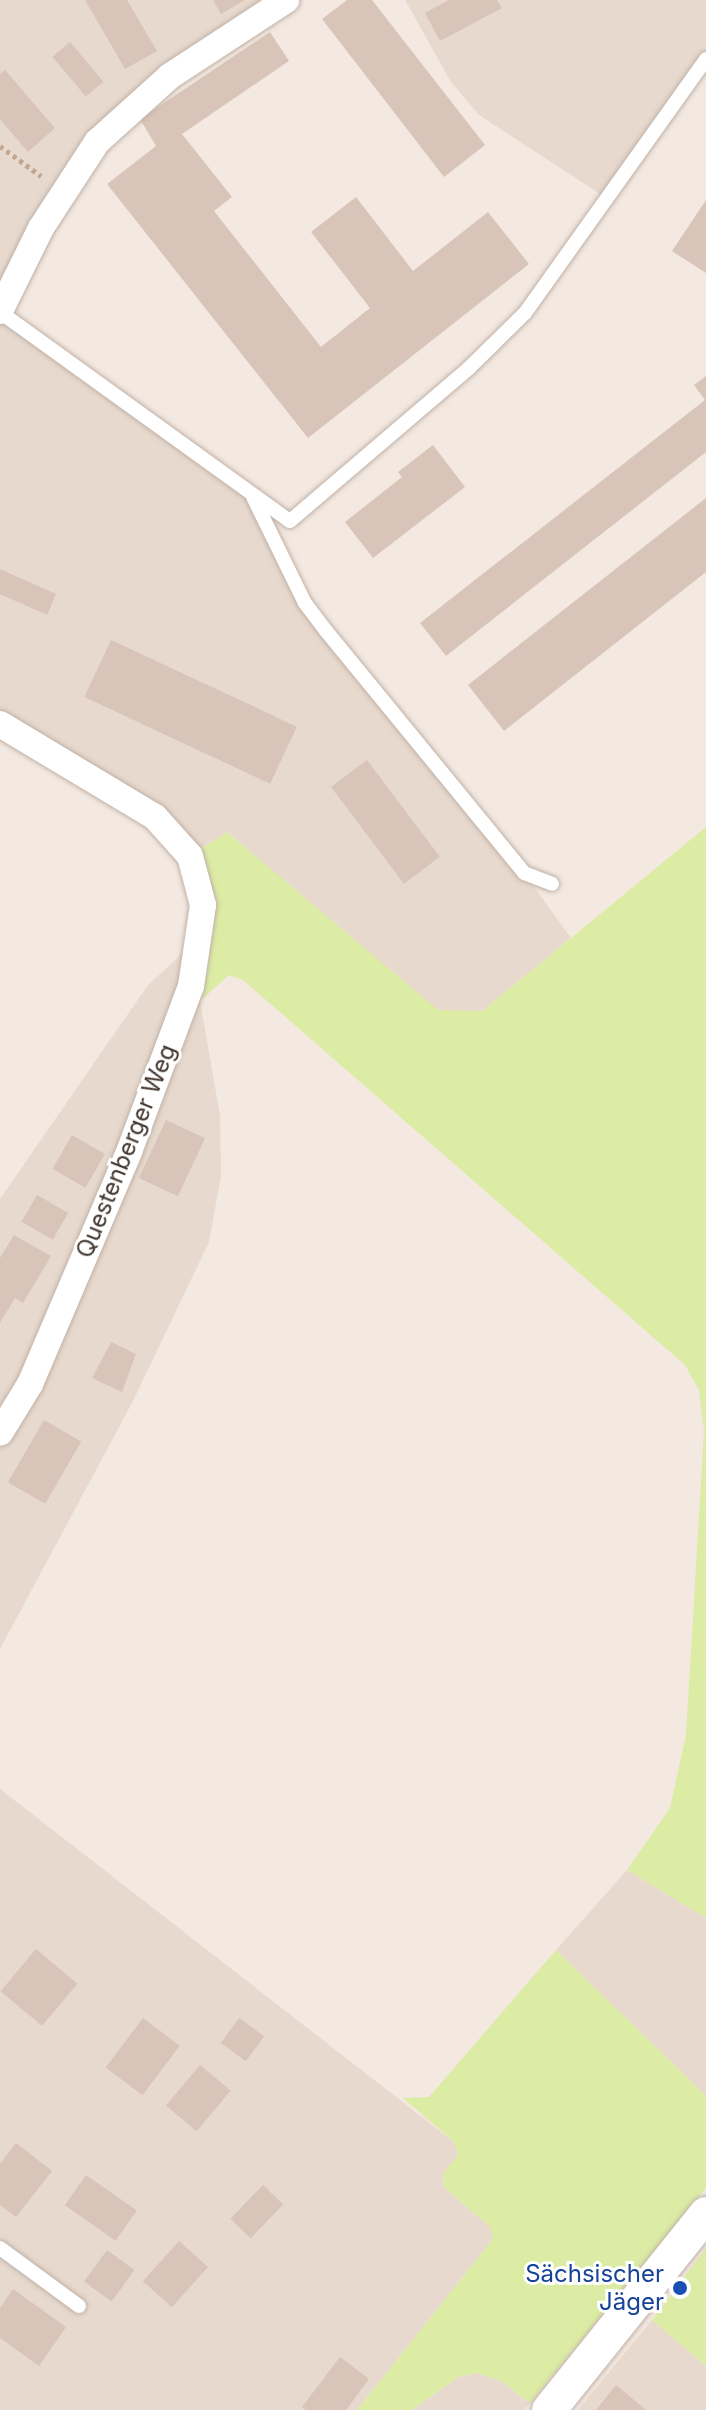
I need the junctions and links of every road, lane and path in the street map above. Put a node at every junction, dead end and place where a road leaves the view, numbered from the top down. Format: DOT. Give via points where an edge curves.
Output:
graph roads {
  1 [pos="286,0"];
  2 [pos="706,59"];
  3 [pos="0,146"];
  4 [pos="62,192"];
  5 [pos="0,311"];
  6 [pos="251,493"];
  7 [pos="0,724"];
  8 [pos="552,884"];
  9 [pos="0,1433"];
  10 [pos="706,2214"];
  11 [pos="0,2248"];
  12 [pos="79,2306"];
  13 [pos="549,2410"];
  1 -- 4 [label="street" via="229,34 123,114"];
  2 -- 6 [label="lane" via="525,313 469,368 290,521"];
  3 -- 4 [label="path"];
  4 -- 5 [label="street"];
  5 -- 6 [label="lane"];
  6 -- 8 [label="lane" via="320,622 524,873"];
  7 -- 9 [label="street, Questenberger Weg" via="155,817 190,856 203,905 191,986 129,1152 30,1384"];
  10 -- 13 [label="street"];
  11 -- 12 [label="lane"];
}
